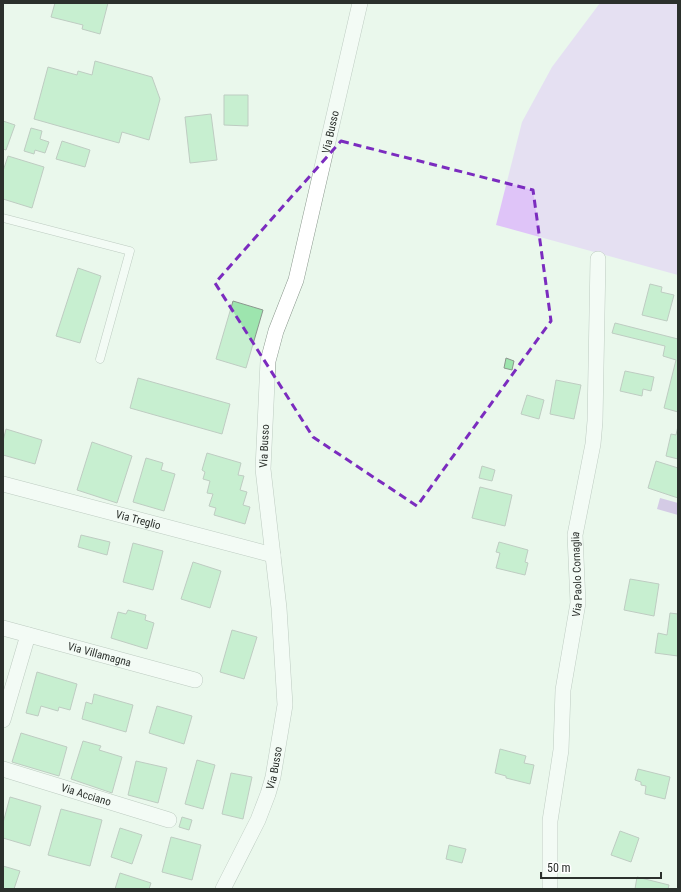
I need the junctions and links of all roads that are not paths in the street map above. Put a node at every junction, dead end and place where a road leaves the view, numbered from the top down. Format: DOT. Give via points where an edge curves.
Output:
graph roads {
  1 [pos="360,3"];
  2 [pos="3,218"];
  3 [pos="598,259"];
  4 [pos="100,359"];
  5 [pos="3,484"];
  6 [pos="273,555"];
  7 [pos="3,628"];
  8 [pos="28,635"];
  9 [pos="196,680"];
  10 [pos="3,720"];
  11 [pos="3,769"];
  12 [pos="169,820"];
  13 [pos="223,889"];
  14 [pos="550,889"];
  1 -- 6 [label="street, Via Busso" via="298,271 269,355 263,469"];
  2 -- 4 [label="lane" via="130,251"];
  3 -- 14 [label="street, Via Paolo Cornaglia" via="595,421 575,534 578,603 564,690 561,750 550,821"];
  5 -- 6 [label="street, Via Treglio"];
  6 -- 13 [label="street, Via Busso" via="284,677 284,715 268,794 258,820"];
  7 -- 8 [label="street, Via Villamagna"];
  8 -- 9 [label="street, Via Villamagna"];
  8 -- 10 [label="street"];
  11 -- 12 [label="street, Via Acciano"];
}
